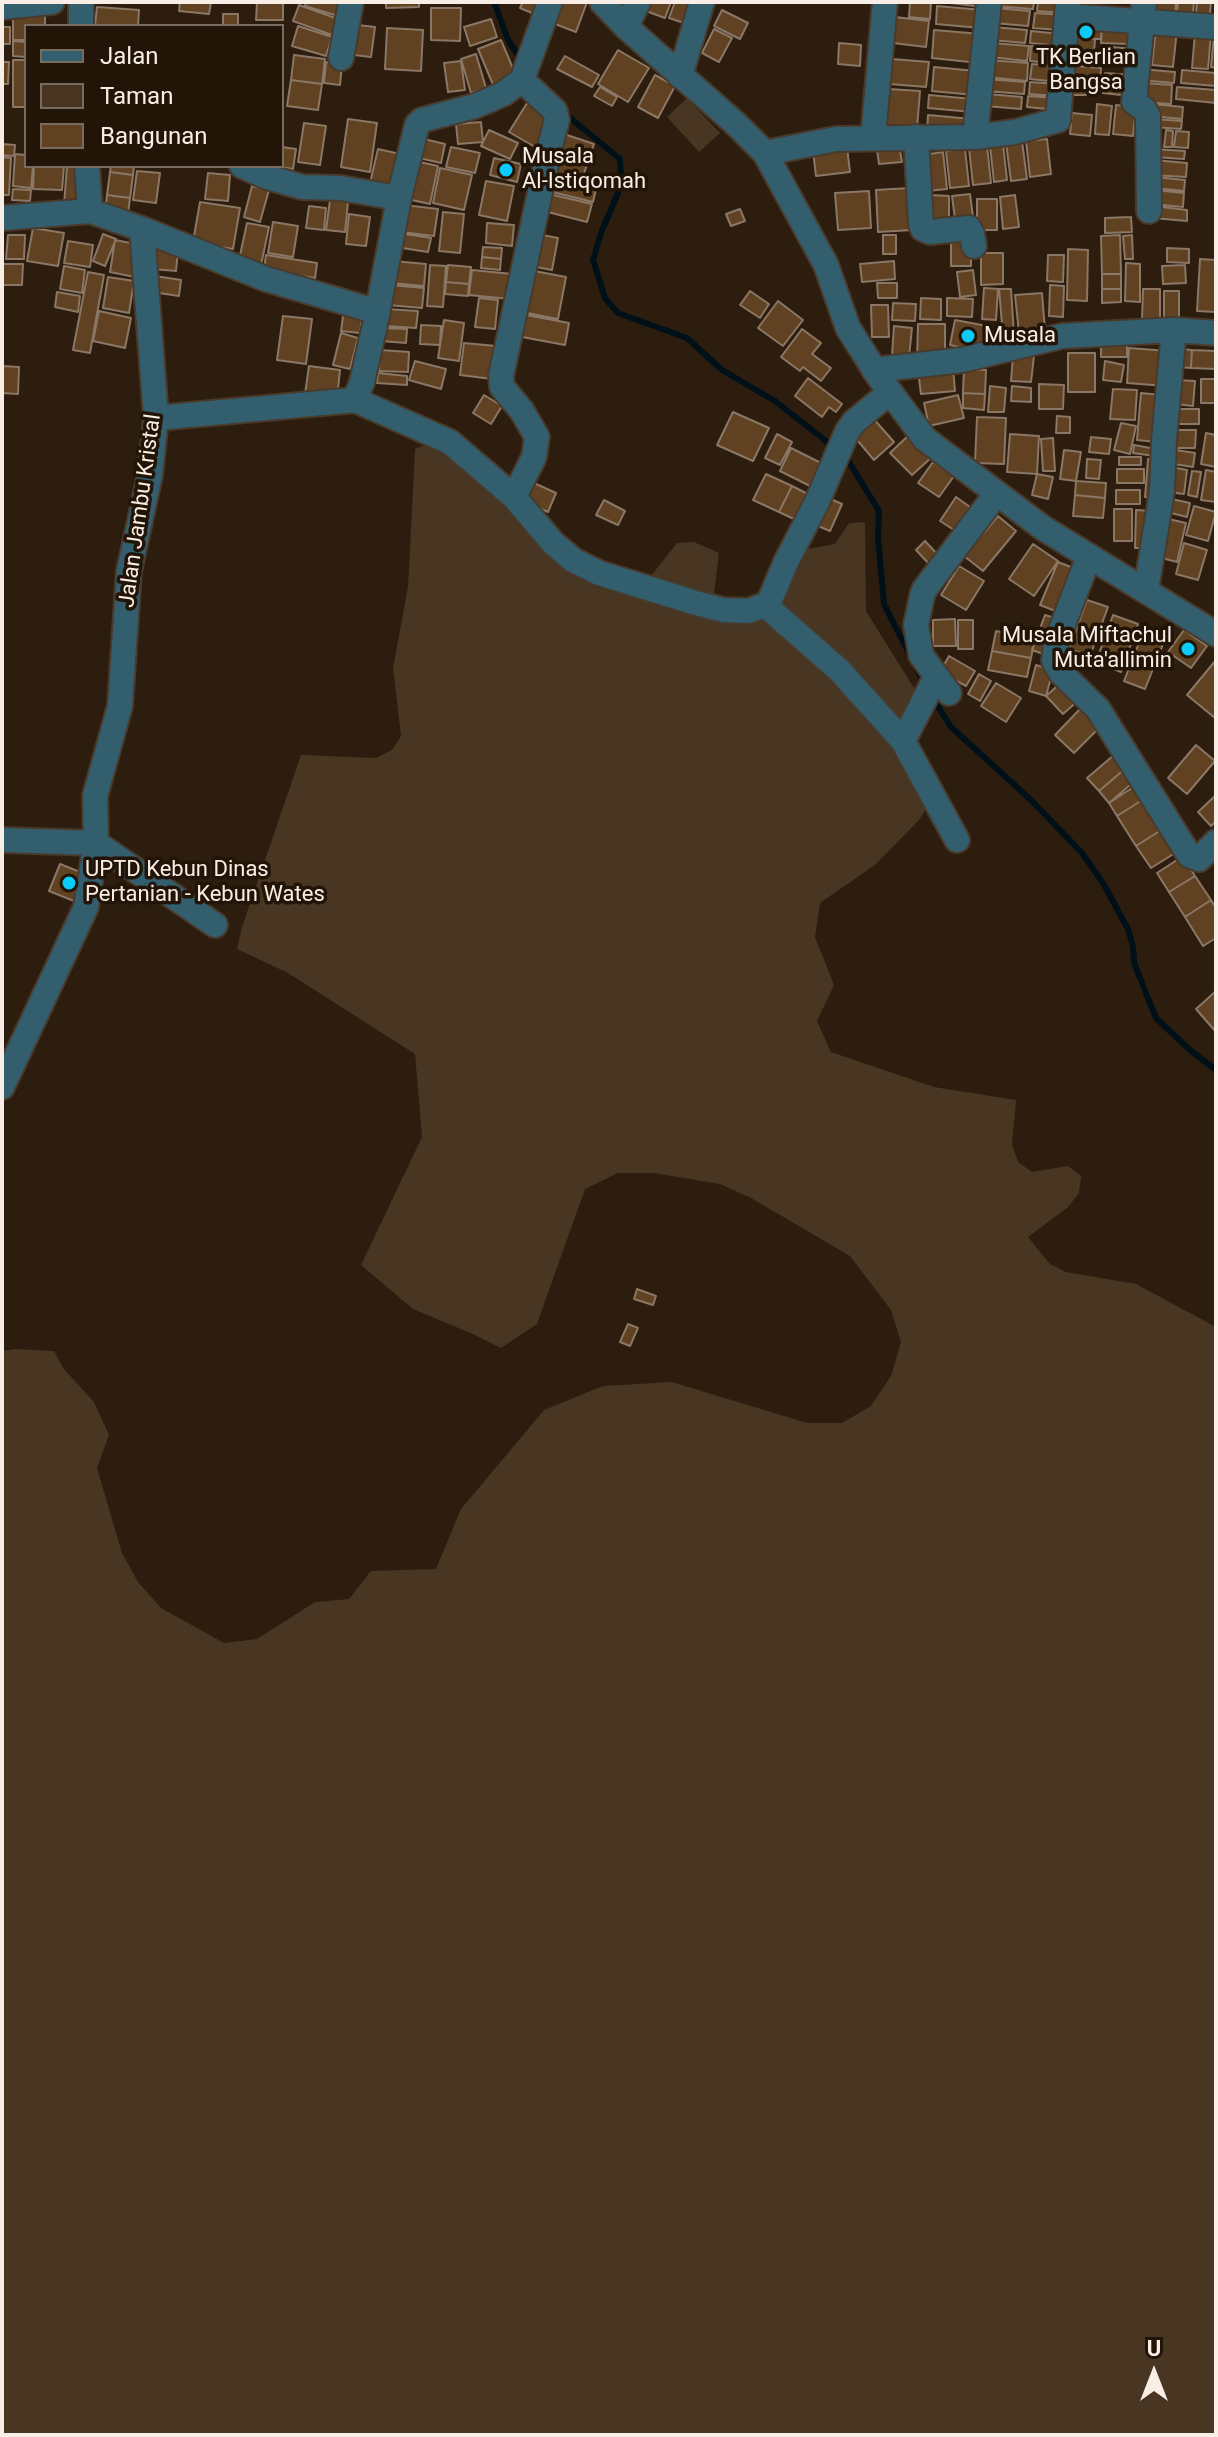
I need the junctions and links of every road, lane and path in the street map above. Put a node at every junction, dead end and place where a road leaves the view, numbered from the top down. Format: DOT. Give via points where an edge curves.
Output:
graph roads {
  1 [pos="351,2"];
  2 [pos="550,2"];
  3 [pos="602,2"];
  4 [pos="638,2"];
  5 [pos="702,2"];
  6 [pos="885,2"];
  7 [pos="989,2"];
  8 [pos="2,7"];
  9 [pos="70,7"];
  10 [pos="1068,9"];
  11 [pos="1143,11"];
  12 [pos="626,27"];
  13 [pos="1216,27"];
  14 [pos="341,58"];
  15 [pos="680,76"];
  16 [pos="522,80"];
  17 [pos="916,137"];
  18 [pos="975,137"];
  19 [pos="873,138"];
  20 [pos="765,153"];
  21 [pos="87,168"];
  22 [pos="247,168"];
  23 [pos="399,198"];
  24 [pos="90,211"];
  25 [pos="1149,211"];
  26 [pos="2,218"];
  27 [pos="142,229"];
  28 [pos="974,246"];
  29 [pos="378,312"];
  30 [pos="1174,330"];
  31 [pos="1216,333"];
  32 [pos="874,370"];
  33 [pos="890,392"];
  34 [pos="355,400"];
  35 [pos="156,418"];
  36 [pos="997,493"];
  37 [pos="514,497"];
  38 [pos="1089,556"];
  39 [pos="1146,590"];
  40 [pos="765,605"];
  41 [pos="1216,634"];
  42 [pos="903,741"];
  43 [pos="2,840"];
  44 [pos="957,840"];
  45 [pos="1216,842"];
  46 [pos="96,843"];
  47 [pos="215,925"];
  48 [pos="2,1087"];
  1 -- 14 [label="street"];
  2 -- 16 [label="street"];
  3 -- 12 [label="street"];
  4 -- 12 [label="street"];
  5 -- 15 [label="street"];
  6 -- 19 [label="street"];
  7 -- 18 [label="street"];
  8 -- 9 [label="street"];
  10 -- 11 [label="street"];
  10 -- 18 [label="street" via="1058,120"];
  11 -- 13 [label="street"];
  11 -- 25 [label="street" via="1134,102 1148,116"];
  12 -- 15 [label="street"];
  15 -- 20 [label="street"];
  16 -- 23 [label="street" via="475,106 422,120"];
  16 -- 37 [label="street" via="555,111 557,120 501,376 502,387 537,437 534,457"];
  17 -- 18 [label="street"];
  17 -- 19 [label="street"];
  17 -- 28 [label="street" via="923,229 969,228"];
  19 -- 20 [label="street" via="836,139"];
  20 -- 32 [label="street" via="826,265 848,328"];
  21 -- 24 [label="street"];
  22 -- 23 [label="street" via="302,187"];
  23 -- 29 [label="street"];
  24 -- 26 [label="street"];
  24 -- 27 [label="street"];
  27 -- 29 [label="street" via="266,279"];
  27 -- 35 [label="street, Jalan Jambu Kristal"];
  29 -- 34 [label="street"];
  30 -- 31 [label="street"];
  30 -- 32 [label="street" via="1062,336 962,360"];
  30 -- 39 [label="street" via="1162,491"];
  32 -- 33 [label="street"];
  33 -- 36 [label="street" via="925,439"];
  33 -- 40 [label="street" via="847,432"];
  34 -- 35 [label="street"];
  34 -- 37 [label="street" via="450,442"];
  35 -- 46 [label="street, Jalan Jambu Kristal" via="129,571 120,706 95,796"];
  36 -- 38 [label="street"];
  36 -- 42 [label="street" via="924,590 917,635 935,689"];
  37 -- 40 [label="street" via="553,543 599,573 723,610"];
  38 -- 39 [label="street"];
  38 -- 45 [label="street" via="1054,661 1098,709 1189,855 1199,859"];
  39 -- 41 [label="street"];
  40 -- 42 [label="street" via="839,670"];
  42 -- 44 [label="street"];
  43 -- 46 [label="street"];
  46 -- 47 [label="street"];
  46 -- 48 [label="street, Jalan Jambu Kristal" via="86,907"];
}
